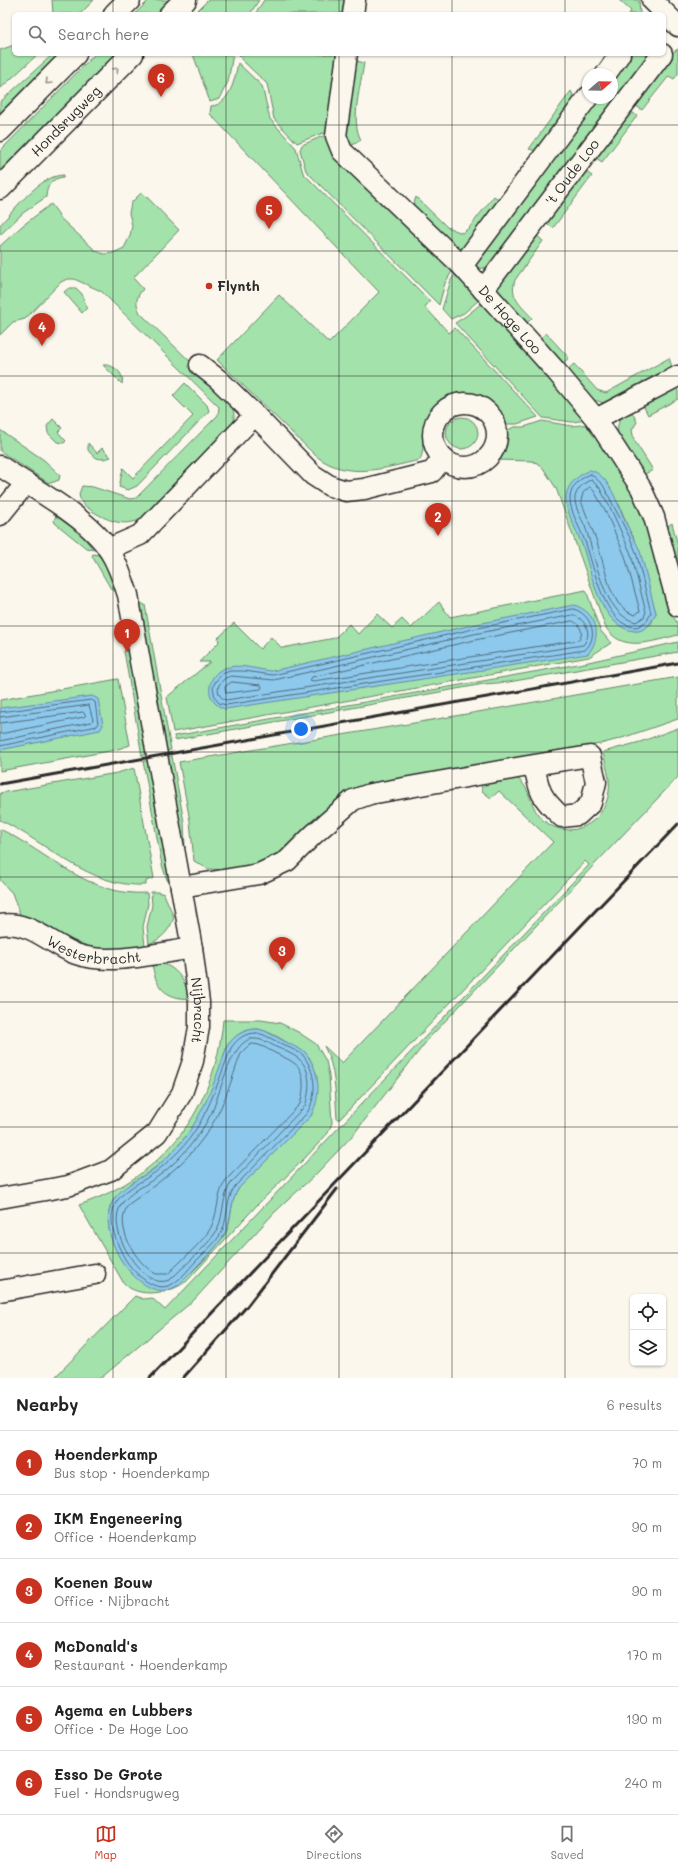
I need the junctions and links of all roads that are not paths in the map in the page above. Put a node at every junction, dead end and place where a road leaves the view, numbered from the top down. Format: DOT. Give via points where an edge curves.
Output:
graph roads {
  1 [pos="129,0"];
  2 [pos="185,0"];
  3 [pos="355,0"];
  4 [pos="117,12"];
  5 [pos="173,12"];
  6 [pos="353,12"];
  7 [pos="666,16"];
  8 [pos="678,26"];
  9 [pos="678,32"];
  10 [pos="666,48"];
  11 [pos="73,56"];
  12 [pos="130,56"];
  13 [pos="347,56"];
  14 [pos="619,56"];
  15 [pos="660,56"];
  16 [pos="610,68"];
  17 [pos="583,104"];
  18 [pos="0,130"];
  19 [pos="0,188"];
  20 [pos="462,266"];
  21 [pos="483,290"];
  22 [pos="200,364"];
  23 [pos="678,376"];
  24 [pos="256,415"];
  25 [pos="596,419"];
  26 [pos="443,458"];
  27 [pos="0,466"];
  28 [pos="26,483"];
  29 [pos="0,514"];
  30 [pos="108,549"];
  31 [pos="678,606"];
  32 [pos="534,765"];
  33 [pos="181,887"];
  34 [pos="0,925"];
  35 [pos="192,948"];
  36 [pos="0,1198"];
  37 [pos="95,1274"];
  38 [pos="0,1291"];
  1 -- 4 [label="main road"];
  2 -- 5 [label="main road"];
  3 -- 6 [label="street"];
  7 -- 8 [label="street"];
  9 -- 10 [label="street"];
  11 -- 18 [label="main road, one-way"];
  19 -- 12 [label="main road, Hondsrugweg, one-way"];
  13 -- 20 [label="street, De Hoge Loo" via="336,136 342,151"];
  14 -- 16 [label="street"];
  15 -- 21 [label="street, 't Oude Loo"];
  17 -- 20 [label="street"];
  20 -- 21 [label="street, De Hoge Loo"];
  21 -- 25 [label="street, De Hoge Loo"];
  22 -- 24 [label="street"];
  23 -- 25 [label="street"];
  24 -- 26 [label="street" via="313,476 330,486 346,491 432,472"];
  24 -- 30 [label="street" via="140,534"];
  25 -- 31 [label="street, De Hoge Loo" via="641,488 654,517"];
  27 -- 28 [label="street, Nijbracht"];
  28 -- 29 [label="street"];
  28 -- 30 [label="street, Nijbracht" via="79,520 98,536"];
  30 -- 33 [label="street, Nijbracht" via="128,595"];
  32 -- 33 [label="street" via="370,794 353,800 287,861 259,874"];
  33 -- 35 [label="street, Nijbracht"];
  34 -- 35 [label="street, Westerbracht" via="27,927 76,954 103,958 122,958"];
  35 -- 36 [label="street, Nijbracht" via="199,1014 193,1061 182,1093 157,1133 111,1170 68,1186"];
  37 -- 38 [label="street"];
}
